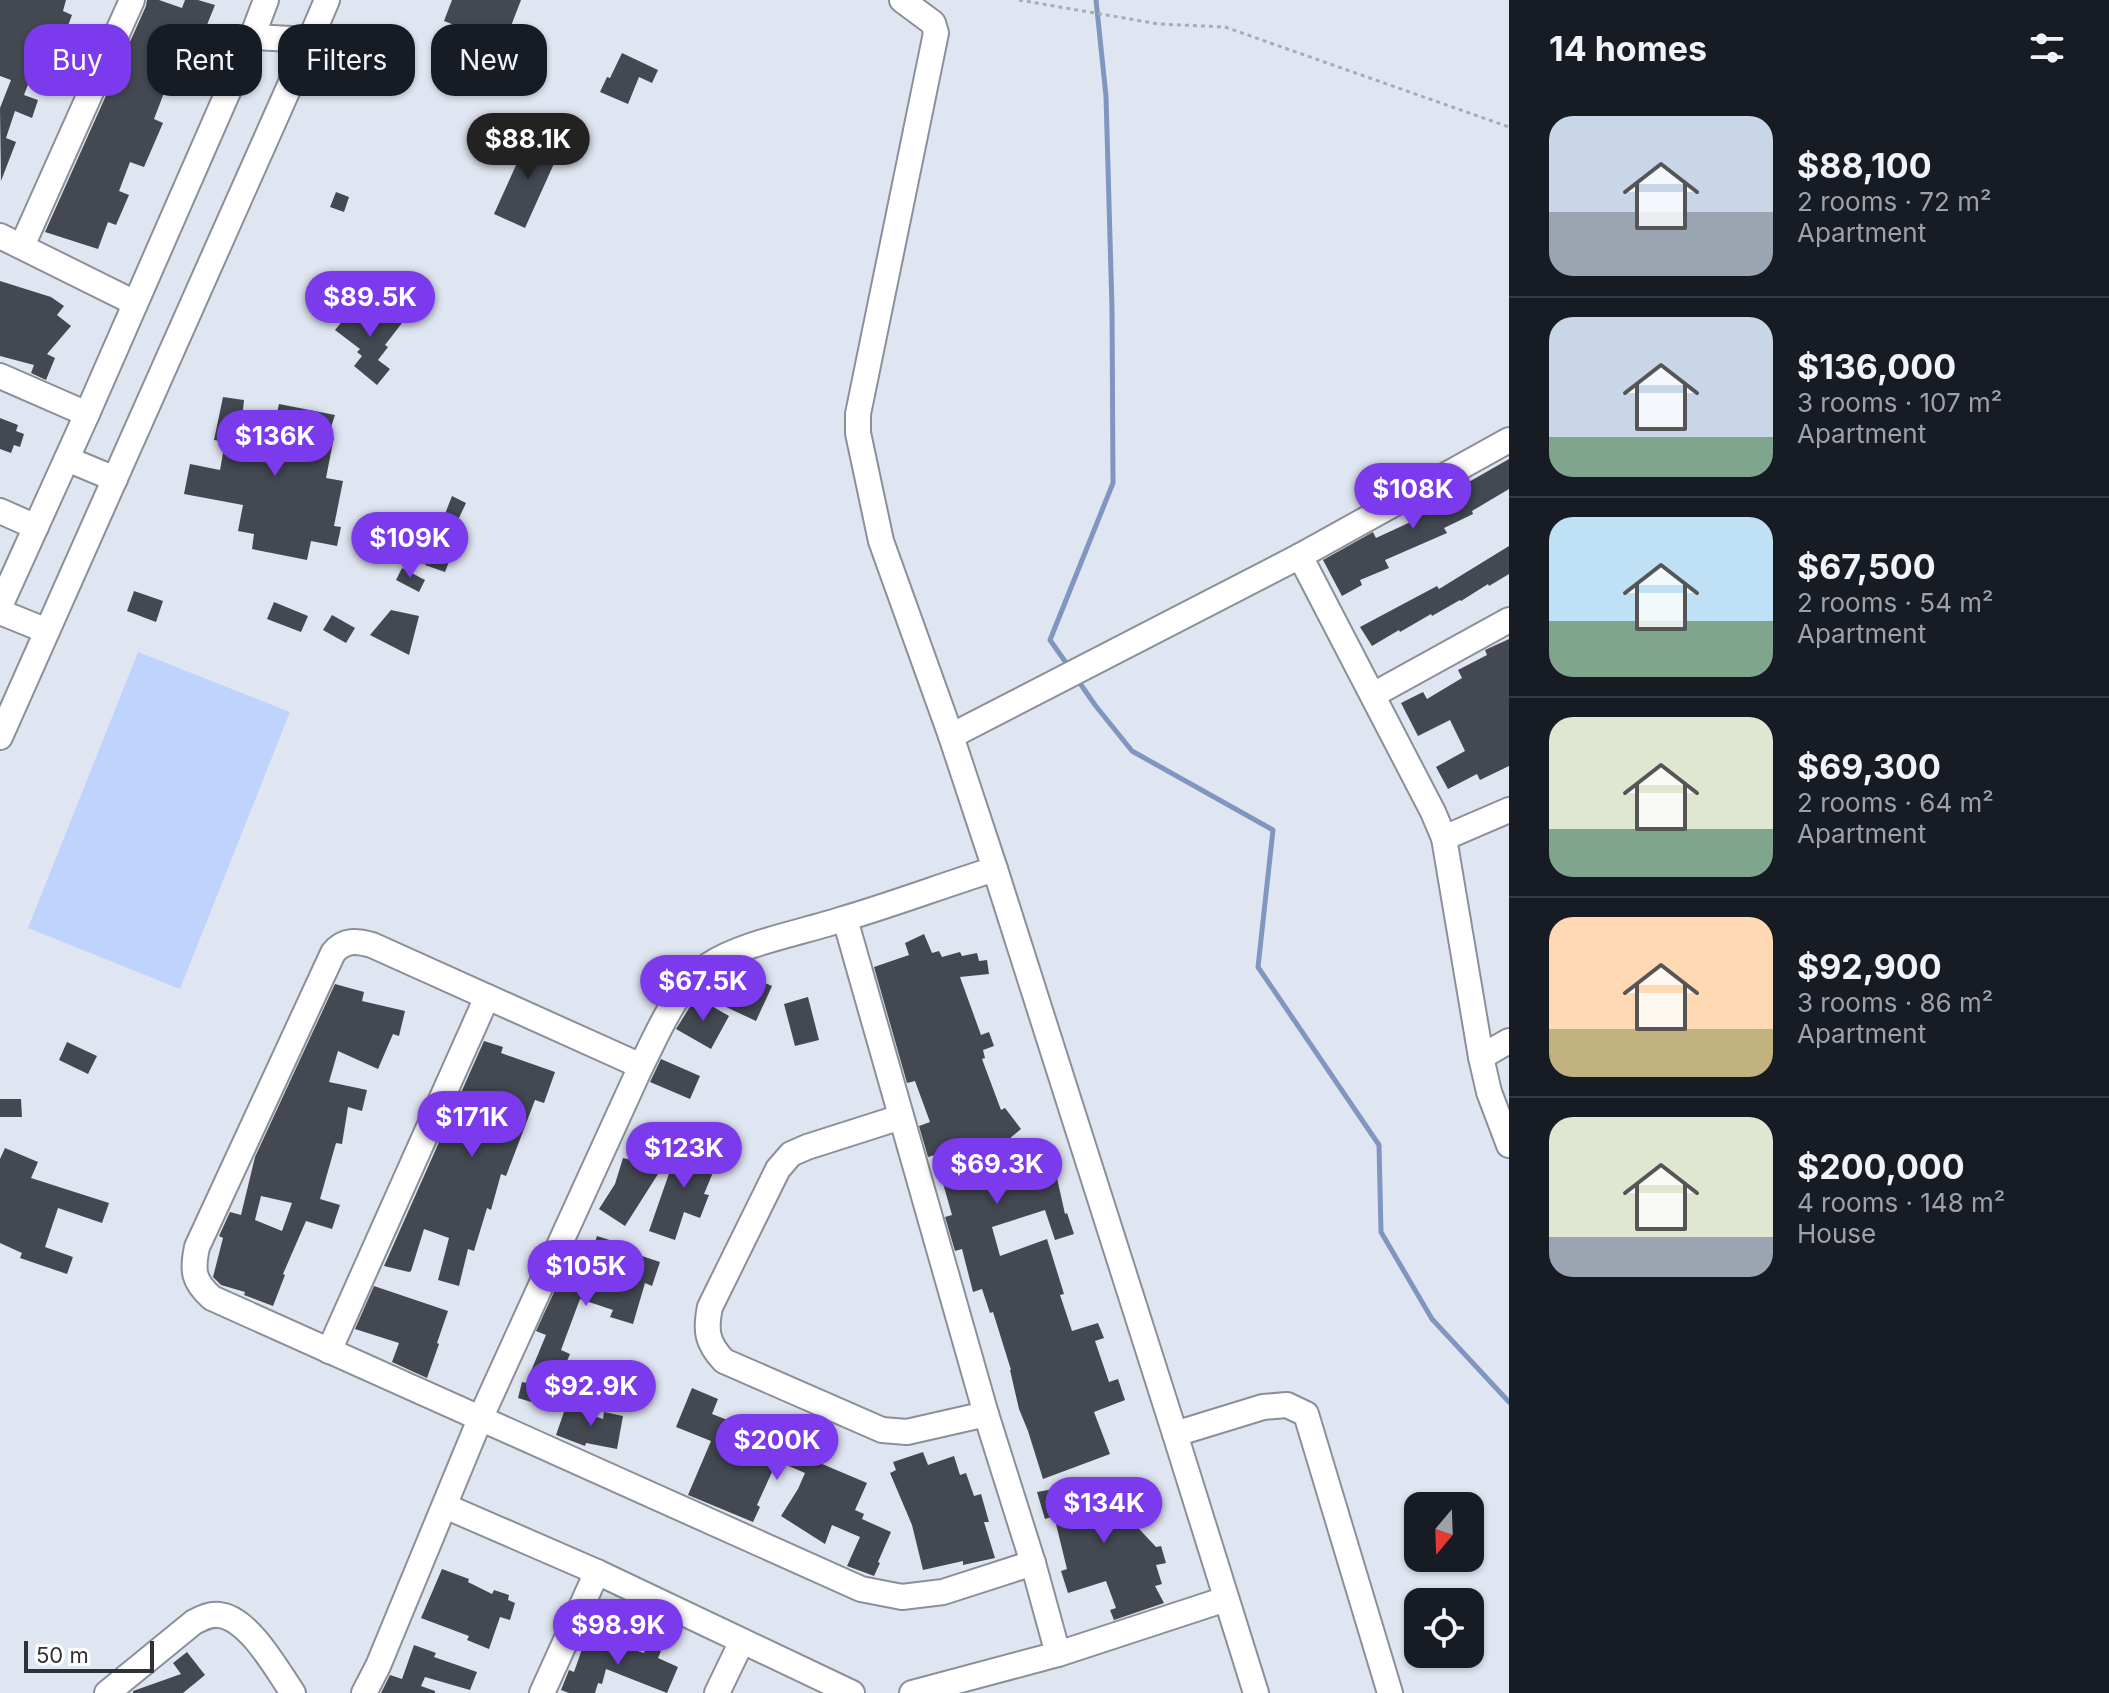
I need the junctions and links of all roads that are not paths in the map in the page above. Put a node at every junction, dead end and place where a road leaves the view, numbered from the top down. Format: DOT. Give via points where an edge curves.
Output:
graph roads {
  1 [pos="132,0"];
  2 [pos="266,0"];
  3 [pos="327,0"];
  4 [pos="902,0"];
  5 [pos="257,24"];
  6 [pos="317,24"];
  7 [pos="226,96"];
  8 [pos="285,96"];
  9 [pos="11,241"];
  10 [pos="135,303"];
  11 [pos="0,376"];
  12 [pos="87,414"];
  13 [pos="1509,440"];
  14 [pos="67,459"];
  15 [pos="115,479"];
  16 [pos="0,511"];
  17 [pos="36,527"];
  18 [pos="1300,556"];
  19 [pos="0,606"];
  20 [pos="0,612"];
  21 [pos="1509,620"];
  22 [pos="47,631"];
  23 [pos="1373,695"];
  24 [pos="951,736"];
  25 [pos="0,737"];
  26 [pos="1509,810"];
  27 [pos="1444,838"];
  28 [pos="995,869"];
  29 [pos="845,919"];
  30 [pos="487,997"];
  31 [pos="1509,1041"];
  32 [pos="1481,1057"];
  33 [pos="641,1066"];
  34 [pos="901,1117"];
  35 [pos="1509,1145"];
  36 [pos="329,1351"];
  37 [pos="986,1414"];
  38 [pos="480,1419"];
  39 [pos="1175,1434"];
  40 [pos="445,1506"];
  41 [pos="1033,1563"];
  42 [pos="597,1572"];
  43 [pos="1226,1599"];
  44 [pos="742,1641"];
  45 [pos="1058,1654"];
  46 [pos="948,1688"];
  47 [pos="107,1693"];
  48 [pos="293,1693"];
  49 [pos="364,1693"];
  50 [pos="542,1693"];
  51 [pos="717,1693"];
  52 [pos="852,1693"];
  53 [pos="912,1693"];
  54 [pos="1256,1693"];
  55 [pos="1390,1693"];
  1 -- 9 [label="street"];
  2 -- 5 [label="street"];
  3 -- 6 [label="street"];
  4 -- 24 [label="street" via="933,23 936,33 858,433 881,541"];
  7 -- 10 [label="street"];
  8 -- 15 [label="street"];
  9 -- 10 [label="street"];
  10 -- 12 [label="street"];
  11 -- 12 [label="street"];
  12 -- 14 [label="street"];
  13 -- 18 [label="street"];
  14 -- 15 [label="street"];
  14 -- 17 [label="street"];
  15 -- 22 [label="street"];
  16 -- 17 [label="street"];
  17 -- 19 [label="street"];
  18 -- 23 [label="street"];
  18 -- 24 [label="street"];
  20 -- 22 [label="street"];
  21 -- 23 [label="street"];
  22 -- 25 [label="street"];
  23 -- 27 [label="street"];
  24 -- 28 [label="street"];
  26 -- 27 [label="street"];
  27 -- 32 [label="street"];
  28 -- 29 [label="street"];
  28 -- 39 [label="street"];
  29 -- 33 [label="street" via="709,965 668,1012"];
  29 -- 34 [label="street"];
  30 -- 33 [label="street"];
  30 -- 36 [label="street"];
  30 -- 36 [label="street" via="372,945 339,945 197,1247 195,1275 212,1298"];
  31 -- 32 [label="street"];
  32 -- 35 [label="street"];
  33 -- 38 [label="street"];
  34 -- 37 [label="street"];
  34 -- 37 [label="street" via="807,1147 791,1154 778,1169 710,1307 709,1342 724,1361 882,1430 907,1432"];
  36 -- 38 [label="street"];
  37 -- 41 [label="street"];
  38 -- 40 [label="street"];
  38 -- 41 [label="street" via="880,1594 943,1592"];
  39 -- 43 [label="street"];
  39 -- 55 [label="street" via="1263,1407 1287,1405 1306,1414"];
  40 -- 42 [label="street"];
  40 -- 49 [label="street"];
  41 -- 45 [label="street"];
  42 -- 44 [label="street"];
  42 -- 50 [label="street"];
  43 -- 45 [label="street"];
  43 -- 54 [label="street"];
  44 -- 51 [label="street"];
  44 -- 52 [label="street"];
  45 -- 46 [label="street"];
  46 -- 53 [label="street"];
  47 -- 48 [label="street" via="194,1622 216,1614 237,1621 250,1633"];
}
